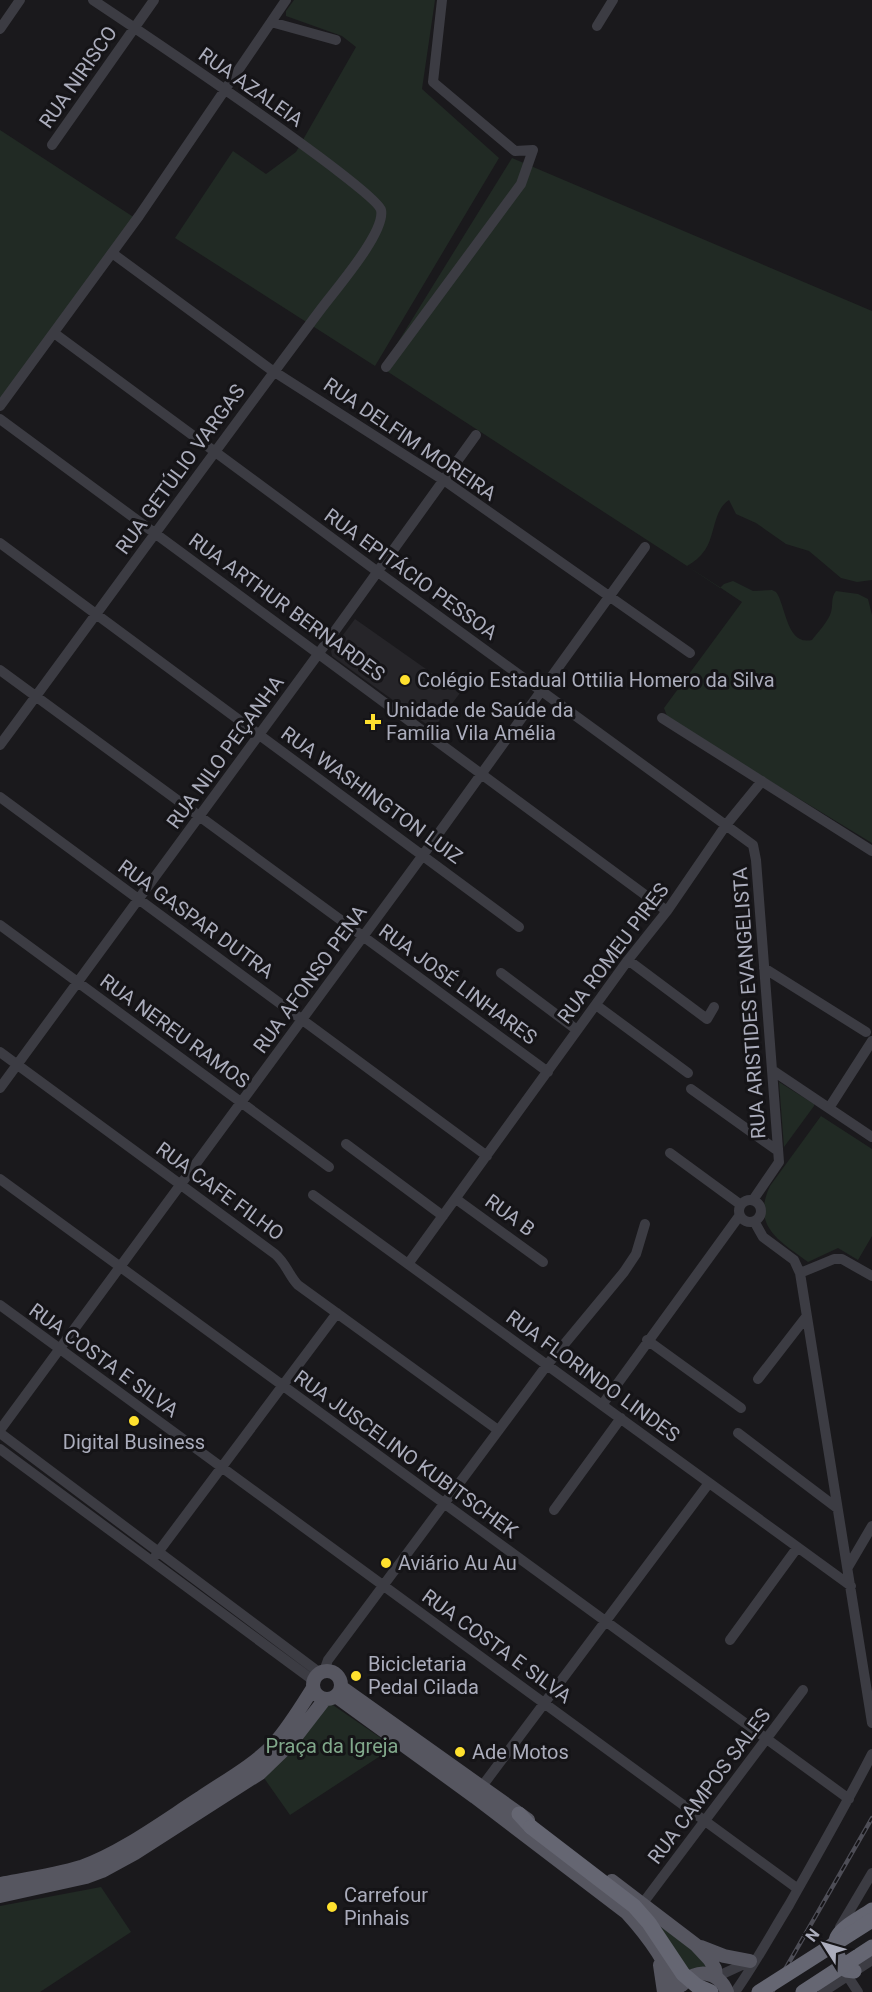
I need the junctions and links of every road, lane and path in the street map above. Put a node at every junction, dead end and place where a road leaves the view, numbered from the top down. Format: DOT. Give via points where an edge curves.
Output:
graph roads {
  1 [pos="20,0"];
  2 [pos="93,0"];
  3 [pos="154,0"];
  4 [pos="286,0"];
  5 [pos="442,0"];
  6 [pos="613,0"];
  7 [pos="271,22"];
  8 [pos="597,26"];
  9 [pos="135,28"];
  10 [pos="0,29"];
  11 [pos="336,40"];
  12 [pos="224,90"];
  13 [pos="52,145"];
  14 [pos="381,210"];
  15 [pos="112,253"];
  16 [pos="54,333"];
  17 [pos="386,367"];
  18 [pos="275,370"];
  19 [pos="0,406"];
  20 [pos="0,419"];
  21 [pos="476,435"];
  22 [pos="213,451"];
  23 [pos="445,481"];
  24 [pos="156,533"];
  25 [pos="0,543"];
  26 [pos="645,547"];
  27 [pos="378,572"];
  28 [pos="609,597"];
  29 [pos="96,614"];
  30 [pos="319,653"];
  31 [pos="690,653"];
  32 [pos="0,670"];
  33 [pos="540,691"];
  34 [pos="36,696"];
  35 [pos="662,718"];
  36 [pos="259,735"];
  37 [pos="0,746"];
  38 [pos="482,774"];
  39 [pos="762,781"];
  40 [pos="0,797"];
  41 [pos="199,817"];
  42 [pos="726,825"];
  43 [pos="750,842"];
  44 [pos="872,850"];
  45 [pos="423,855"];
  46 [pos="139,898"];
  47 [pos="667,911"];
  48 [pos="0,925"];
  49 [pos="519,927"];
  50 [pos="363,937"];
  51 [pos="628,960"];
  52 [pos="764,968"];
  53 [pos="501,973"];
  54 [pos="77,981"];
  55 [pos="596,1005"];
  56 [pos="714,1007"];
  57 [pos="303,1020"];
  58 [pos="577,1030"];
  59 [pos="869,1036"];
  60 [pos="0,1052"];
  61 [pos="17,1065"];
  62 [pos="772,1070"];
  63 [pos="548,1072"];
  64 [pos="688,1073"];
  65 [pos="0,1088"];
  66 [pos="691,1089"];
  67 [pos="242,1103"];
  68 [pos="828,1108"];
  69 [pos="872,1137"];
  70 [pos="346,1144"];
  71 [pos="670,1153"];
  72 [pos="486,1156"];
  73 [pos="779,1156"];
  74 [pos="329,1167"];
  75 [pos="0,1179"];
  76 [pos="182,1185"];
  77 [pos="313,1195"];
  78 [pos="456,1198"];
  79 [pos="753,1200"];
  80 [pos="741,1210"];
  81 [pos="443,1216"];
  82 [pos="754,1221"];
  83 [pos="645,1224"];
  84 [pos="543,1262"];
  85 [pos="408,1264"];
  86 [pos="120,1268"];
  87 [pos="800,1274"];
  88 [pos="872,1276"];
  89 [pos="0,1305"];
  90 [pos="337,1313"];
  91 [pos="806,1317"];
  92 [pos="647,1340"];
  93 [pos="60,1349"];
  94 [pos="547,1365"];
  95 [pos="758,1379"];
  96 [pos="282,1387"];
  97 [pos="602,1404"];
  98 [pos="741,1408"];
  99 [pos="621,1418"];
  100 [pos="498,1430"];
  101 [pos="0,1432"];
  102 [pos="738,1434"];
  103 [pos="0,1449"];
  104 [pos="222,1468"];
  105 [pos="709,1483"];
  106 [pos="444,1503"];
  107 [pos="837,1508"];
  108 [pos="554,1510"];
  109 [pos="872,1526"];
  110 [pos="797,1548"];
  111 [pos="158,1552"];
  112 [pos="151,1562"];
  113 [pos="848,1567"];
  114 [pos="383,1585"];
  115 [pos="851,1586"];
  116 [pos="606,1622"];
  117 [pos="730,1640"];
  118 [pos="318,1678"];
  119 [pos="803,1690"];
  120 [pos="869,1690"];
  121 [pos="334,1694"];
  122 [pos="545,1703"];
  123 [pos="872,1723"];
  124 [pos="768,1739"];
  125 [pos="872,1754"];
  126 [pos="268,1758"];
  127 [pos="478,1792"];
  128 [pos="212,1797"];
  129 [pos="849,1798"];
  130 [pos="519,1814"];
  131 [pos="706,1821"];
  132 [pos="872,1874"];
  133 [pos="0,1884"];
  134 [pos="798,1888"];
  135 [pos="0,1896"];
  136 [pos="643,1903"];
  137 [pos="872,1910"];
  138 [pos="872,1920"];
  139 [pos="872,1929"];
  140 [pos="696,1945"];
  141 [pos="872,1947"];
  142 [pos="655,1951"];
  143 [pos="756,1958"];
  144 [pos="872,1960"];
  145 [pos="851,1974"];
  146 [pos="713,1984"];
  147 [pos="664,1992"];
  148 [pos="678,1992"];
  149 [pos="727,1992"];
  150 [pos="735,1992"];
  151 [pos="759,1992"];
  152 [pos="775,1992"];
  153 [pos="803,1992"];
  154 [pos="823,1992"];
  155 [pos="858,1992"];
  1 -- 10 [label="street"];
  2 -- 9 [label="street, RUA AZALEIA"];
  3 -- 9 [label="street, RUA NIRISCO"];
  4 -- 7 [label="street"];
  5 -- 17 [label="street" via="433,82 515,151 533,150 521,184"];
  6 -- 8 [label="street"];
  7 -- 11 [label="street"];
  7 -- 12 [label="street"];
  9 -- 12 [label="street, RUA AZALEIA"];
  9 -- 13 [label="street, RUA NIRISCO"];
  12 -- 14 [label="street, RUA AZALEIA" via="354,182 376,200"];
  12 -- 15 [label="street"];
  14 -- 18 [label="street, RUA GETÚLIO VARGAS" via="380,228"];
  15 -- 16 [label="street"];
  15 -- 18 [label="street, RUA DELFIM MOREIRA"];
  16 -- 19 [label="street"];
  16 -- 22 [label="street, RUA EPITÁCIO PESSOA"];
  18 -- 22 [label="street, RUA GETÚLIO VARGAS"];
  18 -- 23 [label="street, RUA DELFIM MOREIRA"];
  20 -- 24 [label="street, RUA ARTHUR BERNARDES"];
  21 -- 23 [label="street, RUA NILO PEÇANHA"];
  22 -- 24 [label="street, RUA GETÚLIO VARGAS"];
  22 -- 27 [label="street, RUA EPITÁCIO PESSOA"];
  23 -- 27 [label="street, RUA NILO PEÇANHA"];
  23 -- 28 [label="street, RUA DELFIM MOREIRA"];
  24 -- 29 [label="street, RUA GETÚLIO VARGAS"];
  24 -- 30 [label="street, RUA ARTHUR BERNARDES"];
  25 -- 29 [label="street, RUA WASHINGTON LUIZ"];
  26 -- 28 [label="street, RUA AFONSO PENA"];
  27 -- 30 [label="street, RUA NILO PEÇANHA"];
  27 -- 33 [label="street, RUA EPITÁCIO PESSOA"];
  28 -- 31 [label="street, RUA DELFIM MOREIRA"];
  28 -- 33 [label="street, RUA AFONSO PENA"];
  29 -- 34 [label="street, RUA GETÚLIO VARGAS"];
  29 -- 36 [label="street, RUA WASHINGTON LUIZ"];
  30 -- 36 [label="street, RUA NILO PEÇANHA"];
  30 -- 38 [label="street, RUA ARTHUR BERNARDES"];
  32 -- 34 [label="street, RUA JOSÉ LINHARES"];
  33 -- 38 [label="street, RUA AFONSO PENA"];
  33 -- 42 [label="street, RUA EPITÁCIO PESSOA"];
  34 -- 37 [label="street, RUA GETÚLIO VARGAS"];
  34 -- 41 [label="street, RUA JOSÉ LINHARES"];
  35 -- 39 [label="street"];
  36 -- 41 [label="street, RUA NILO PEÇANHA"];
  36 -- 45 [label="street, RUA WASHINGTON LUIZ"];
  38 -- 45 [label="street, RUA AFONSO PENA"];
  38 -- 47 [label="street, RUA ARTHUR BERNARDES"];
  39 -- 42 [label="street, RUA ROMEU PIRES"];
  39 -- 44 [label="street"];
  40 -- 46 [label="street, RUA GASPAR DUTRA"];
  41 -- 46 [label="street, RUA NILO PEÇANHA"];
  41 -- 50 [label="street, RUA JOSÉ LINHARES"];
  42 -- 43 [label="street, RUA EPITÁCIO PESSOA"];
  42 -- 47 [label="street, RUA ROMEU PIRES"];
  43 -- 52 [label="street, RUA ARISTIDES EVANGELISTA" via="756,860"];
  45 -- 49 [label="street, RUA WASHINGTON LUIZ"];
  45 -- 50 [label="street, RUA AFONSO PENA"];
  46 -- 54 [label="street, RUA NILO PEÇANHA"];
  46 -- 57 [label="street, RUA GASPAR DUTRA"];
  47 -- 51 [label="street, RUA ROMEU PIRES"];
  48 -- 54 [label="street, RUA NEREU RAMOS"];
  50 -- 57 [label="street, RUA AFONSO PENA"];
  50 -- 63 [label="street, RUA JOSÉ LINHARES"];
  51 -- 55 [label="street, RUA ROMEU PIRES"];
  51 -- 56 [label="street" via="706,1019"];
  52 -- 59 [label="street"];
  52 -- 62 [label="street, RUA ARISTIDES EVANGELISTA"];
  53 -- 58 [label="street"];
  54 -- 61 [label="street, RUA NILO PEÇANHA"];
  54 -- 67 [label="street, RUA NEREU RAMOS"];
  55 -- 58 [label="street, RUA ROMEU PIRES"];
  55 -- 64 [label="street"];
  57 -- 67 [label="street, RUA AFONSO PENA"];
  57 -- 72 [label="street, RUA GASPAR DUTRA"];
  58 -- 63 [label="street, RUA ROMEU PIRES"];
  59 -- 68 [label="street"];
  60 -- 61 [label="street, RUA CAFE FILHO"];
  61 -- 65 [label="street, RUA NILO PEÇANHA"];
  61 -- 76 [label="street, RUA CAFE FILHO"];
  62 -- 68 [label="street"];
  62 -- 73 [label="street, RUA ARISTIDES EVANGELISTA"];
  63 -- 72 [label="street, RUA ROMEU PIRES"];
  66 -- 73 [label="street"];
  67 -- 74 [label="street, RUA NEREU RAMOS"];
  67 -- 76 [label="street, RUA AFONSO PENA"];
  68 -- 69 [label="street"];
  70 -- 81 [label="street"];
  71 -- 80 [label="street"];
  72 -- 78 [label="street, RUA ROMEU PIRES"];
  73 -- 79 [label="street"];
  75 -- 86 [label="street, RUA JUSCELINO KUBITSCHEK"];
  76 -- 86 [label="street, RUA AFONSO PENA"];
  76 -- 90 [label="street, RUA CAFE FILHO" via="276,1254 298,1285"];
  77 -- 85 [label="street, RUA FLORINDO LINDES"];
  78 -- 81 [label="street, RUA ROMEU PIRES"];
  78 -- 84 [label="street, RUA B"];
  79 -- 80 [label="street" via="747,1201"];
  79 -- 82 [label="street" via="761,1210"];
  80 -- 82 [label="street" via="744,1220"];
  80 -- 92 [label="street"];
  81 -- 85 [label="street, RUA ROMEU PIRES"];
  82 -- 87 [label="street" via="764,1237 794,1260"];
  83 -- 94 [label="street" via="636,1254 624,1272"];
  85 -- 94 [label="street, RUA FLORINDO LINDES"];
  86 -- 93 [label="street, RUA AFONSO PENA"];
  86 -- 96 [label="street, RUA JUSCELINO KUBITSCHEK"];
  87 -- 88 [label="street" via="842,1259"];
  87 -- 91 [label="street"];
  89 -- 93 [label="street, RUA COSTA E SILVA"];
  90 -- 96 [label="street"];
  90 -- 100 [label="street, RUA CAFE FILHO"];
  91 -- 95 [label="street"];
  91 -- 107 [label="street"];
  92 -- 97 [label="street"];
  92 -- 98 [label="street"];
  93 -- 101 [label="street, RUA AFONSO PENA"];
  93 -- 104 [label="street, RUA COSTA E SILVA"];
  94 -- 97 [label="street, RUA FLORINDO LINDES"];
  94 -- 100 [label="street"];
  96 -- 104 [label="street"];
  96 -- 106 [label="street, RUA JUSCELINO KUBITSCHEK"];
  97 -- 99 [label="street, RUA FLORINDO LINDES"];
  99 -- 105 [label="street, RUA FLORINDO LINDES"];
  99 -- 108 [label="street"];
  100 -- 106 [label="street"];
  101 -- 111 [label="street"];
  102 -- 107 [label="street"];
  103 -- 112 [label="street"];
  104 -- 111 [label="street"];
  104 -- 114 [label="street, RUA COSTA E SILVA"];
  105 -- 110 [label="street, RUA FLORINDO LINDES"];
  105 -- 116 [label="street"];
  106 -- 114 [label="street"];
  106 -- 116 [label="street, RUA JUSCELINO KUBITSCHEK"];
  107 -- 113 [label="street"];
  109 -- 113 [label="street"];
  110 -- 115 [label="street, RUA FLORINDO LINDES"];
  110 -- 117 [label="street"];
  111 -- 112 [label="street"];
  111 -- 118 [label="street"];
  112 -- 118 [label="street"];
  113 -- 115 [label="street"];
  114 -- 118 [label="street"];
  114 -- 122 [label="street, RUA COSTA E SILVA"];
  115 -- 120 [label="street"];
  116 -- 122 [label="street"];
  116 -- 124 [label="street, RUA JUSCELINO KUBITSCHEK"];
  118 -- 121 [label="main road" via="319,1696"];
  118 -- 121 [label="main road" via="331,1671 337,1674 341,1680"];
  118 -- 126 [label="main road"];
  119 -- 124 [label="street, RUA CAMPOS SALES"];
  120 -- 123 [label="street"];
  121 -- 126 [label="main road" via="291,1743"];
  121 -- 127 [label="main road"];
  122 -- 127 [label="street"];
  122 -- 131 [label="street, RUA COSTA E SILVA"];
  124 -- 129 [label="street, RUA JUSCELINO KUBITSCHEK"];
  124 -- 131 [label="street, RUA CAMPOS SALES"];
  125 -- 129 [label="street"];
  126 -- 128 [label="main road" via="255,1762"];
  127 -- 130 [label="main road"];
  127 -- 142 [label="main road" via="627,1913"];
  128 -- 133 [label="main road" via="95,1861"];
  128 -- 135 [label="main road" via="135,1853 102,1871 58,1885"];
  129 -- 134 [label="street"];
  130 -- 136 [label="main road"];
  130 -- 146 [label="highway, bridge" via="634,1906 650,1923 683,1974 698,1986"];
  131 -- 134 [label="street, RUA COSTA E SILVA"];
  131 -- 136 [label="street, RUA CAMPOS SALES"];
  132 -- 145 [label="street" via="835,1937 834,1956"];
  134 -- 143 [label="street"];
  136 -- 140 [label="main road"];
  137 -- 145 [label="highway" via="839,1932 836,1954"];
  138 -- 151 [label="highway, bridge"];
  139 -- 152 [label="highway"];
  140 -- 143 [label="main road" via="724,1956"];
  140 -- 146 [label="main road" via="715,1970"];
  141 -- 153 [label="highway, bridge"];
  142 -- 147 [label="main road"];
  142 -- 148 [label="main road"];
  143 -- 146 [label="street"];
  143 -- 150 [label="street"];
  144 -- 145 [label="street"];
  145 -- 154 [label="street"];
  145 -- 155 [label="street"];
  146 -- 148 [label="main road" via="706,1973 696,1974"];
  146 -- 149 [label="main road" via="724,1985"];
}
